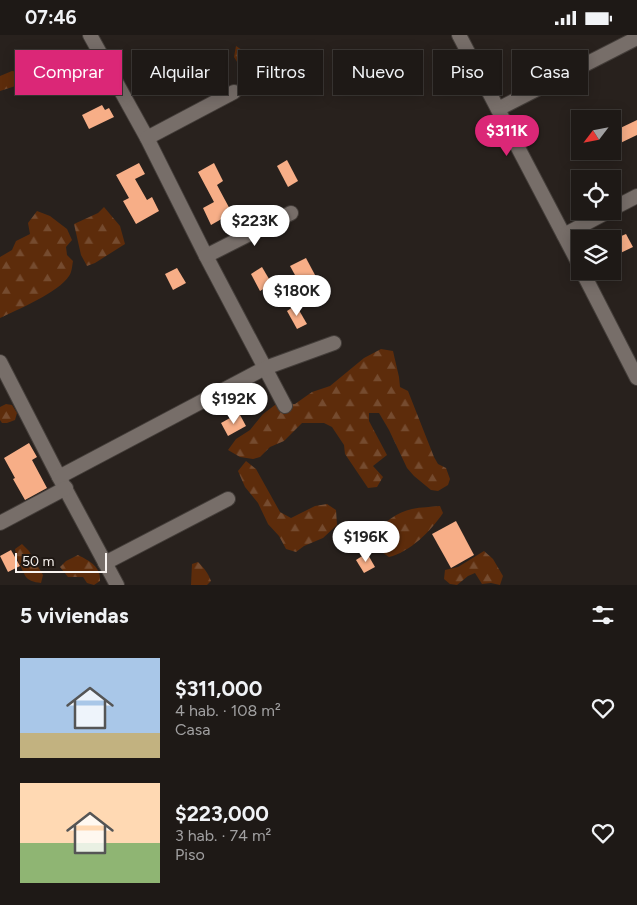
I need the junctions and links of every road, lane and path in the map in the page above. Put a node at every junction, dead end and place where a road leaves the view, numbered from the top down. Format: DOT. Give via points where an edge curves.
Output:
graph roads {
  1 [pos="90,35"];
  2 [pos="459,35"];
  3 [pos="637,38"];
  4 [pos="234,92"];
  5 [pos="498,109"];
  6 [pos="147,139"];
  7 [pos="637,196"];
  8 [pos="621,205"];
  9 [pos="291,213"];
  10 [pos="592,220"];
  11 [pos="564,235"];
  12 [pos="571,249"];
  13 [pos="206,256"];
  14 [pos="587,280"];
  15 [pos="334,343"];
  16 [pos="632,354"];
  17 [pos="0,362"];
  18 [pos="265,368"];
  19 [pos="637,378"];
  20 [pos="285,406"];
  21 [pos="62,483"];
  22 [pos="228,499"];
  23 [pos="0,523"];
  24 [pos="105,563"];
  25 [pos="117,585"];
  1 -- 6 [label="street"];
  2 -- 5 [label="street"];
  3 -- 5 [label="street"];
  4 -- 6 [label="street"];
  5 -- 11 [label="street"];
  6 -- 13 [label="street"];
  7 -- 8 [label="street"];
  9 -- 13 [label="street"];
  10 -- 11 [label="street"];
  11 -- 12 [label="street"];
  13 -- 18 [label="street"];
  14 -- 16 [label="street"];
  15 -- 18 [label="street"];
  16 -- 19 [label="street"];
  17 -- 21 [label="street"];
  18 -- 20 [label="street"];
  18 -- 21 [label="street"];
  21 -- 23 [label="street"];
  21 -- 24 [label="street"];
  22 -- 24 [label="street"];
  24 -- 25 [label="street"];
}
